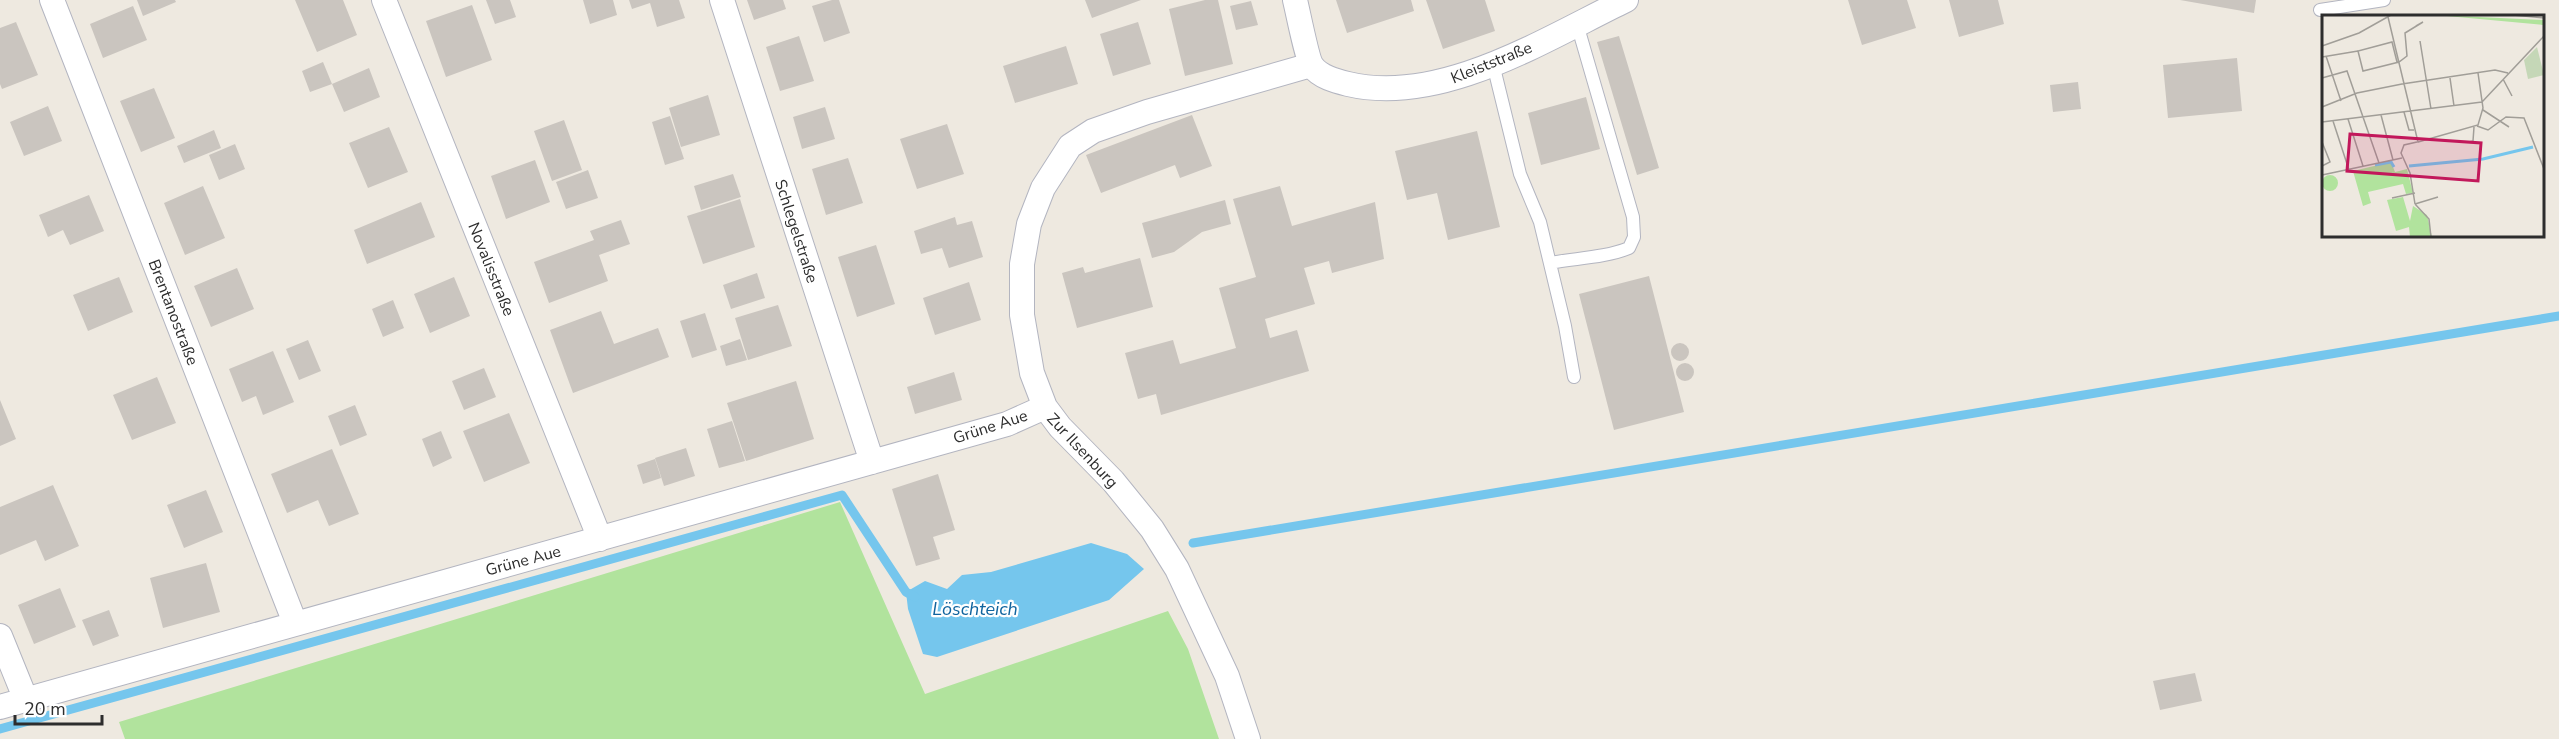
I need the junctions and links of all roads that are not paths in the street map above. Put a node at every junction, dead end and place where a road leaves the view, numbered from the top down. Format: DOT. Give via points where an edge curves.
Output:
graph roads {
  1 [pos="52,0"];
  2 [pos="384,0"];
  3 [pos="722,0"];
  4 [pos="1294,0"];
  5 [pos="1626,0"];
  6 [pos="2384,0"];
  7 [pos="2320,10"];
  8 [pos="1577,24"];
  9 [pos="1493,64"];
  10 [pos="1311,65"];
  11 [pos="1550,263"];
  12 [pos="1574,377"];
  13 [pos="1045,407"];
  14 [pos="872,462"];
  15 [pos="600,539"];
  16 [pos="295,623"];
  17 [pos="0,636"];
  18 [pos="26,700"];
  19 [pos="0,707"];
  20 [pos="1248,739"];
  1 -- 16 [label="street, Brentanostraße"];
  2 -- 15 [label="street, Novalisstraße"];
  3 -- 14 [label="street, Schlegelstraße"];
  4 -- 10 [label="street"];
  5 -- 8 [label="street, Kleiststraße"];
  6 -- 7 [label="lane"];
  8 -- 9 [label="street, Kleiststraße"];
  8 -- 11 [label="lane" via="1633,217 1634,237 1629,248 1611,255"];
  9 -- 10 [label="street, Kleiststraße" via="1450,79 1406,87 1362,87 1332,80"];
  9 -- 11 [label="lane" via="1520,174 1540,222"];
  10 -- 13 [label="street, Zur Ilsenburg" via="1147,112 1094,131 1070,146 1043,188 1029,224 1022,264 1022,315 1032,374"];
  11 -- 12 [label="lane"];
  13 -- 14 [label="street, Grüne Aue" via="1007,424"];
  13 -- 20 [label="street, Zur Ilsenburg" via="1113,481 1152,529 1177,569 1227,676"];
  14 -- 15 [label="street, Grüne Aue"];
  15 -- 16 [label="street, Grüne Aue"];
  16 -- 18 [label="street, Grüne Aue"];
  17 -- 18 [label="street"];
  18 -- 19 [label="street, Grüne Aue"];
}
